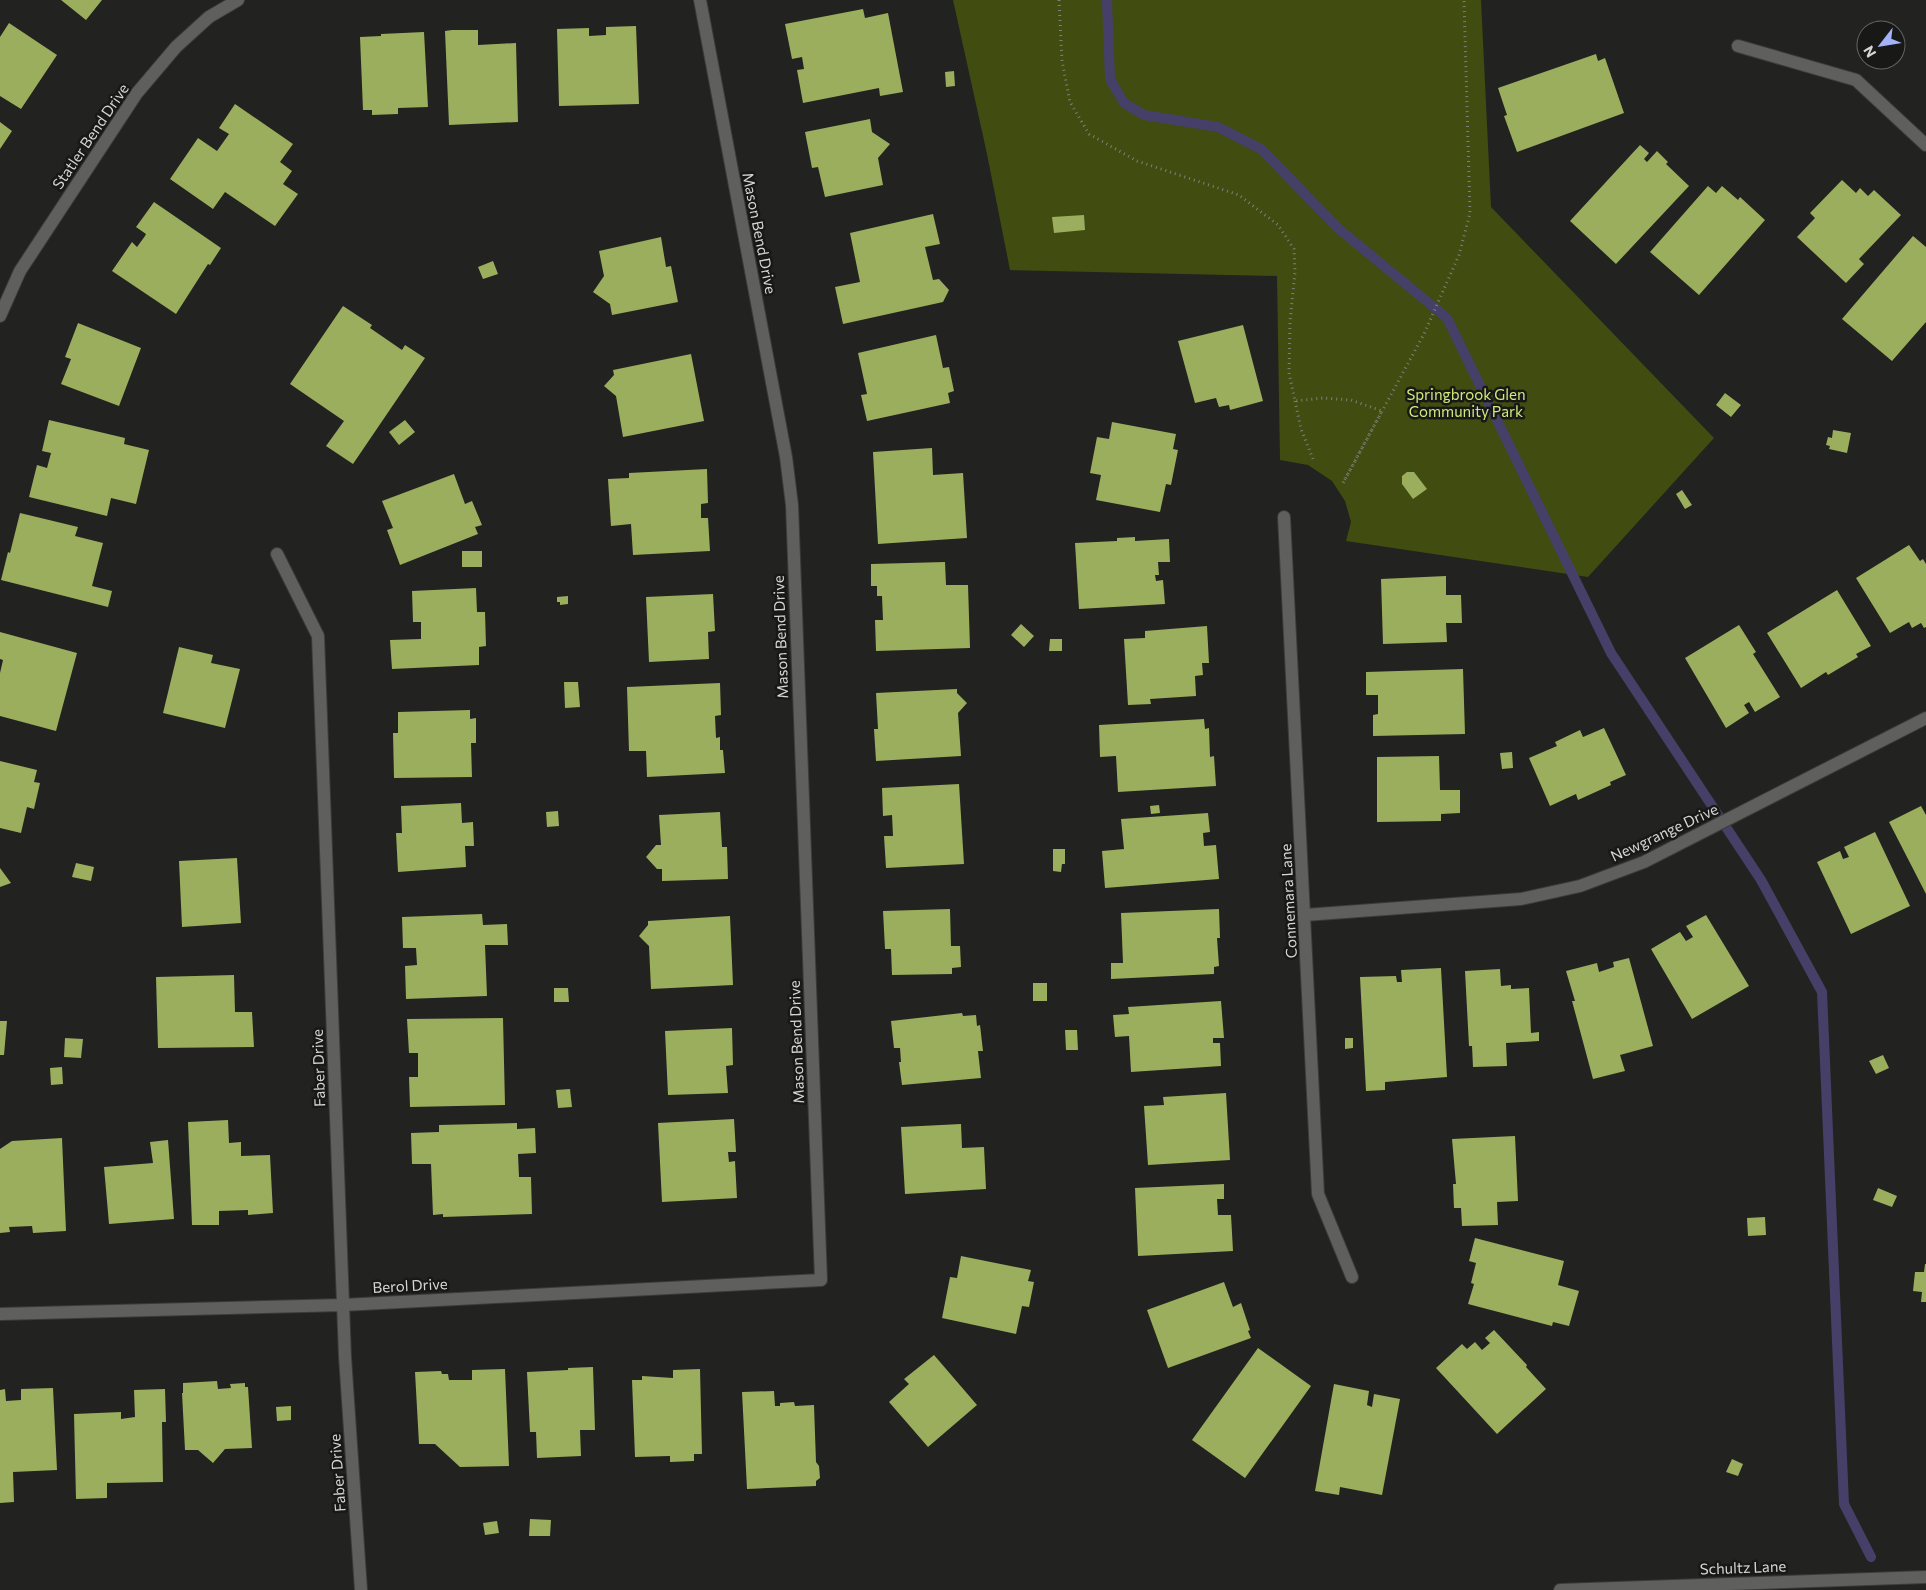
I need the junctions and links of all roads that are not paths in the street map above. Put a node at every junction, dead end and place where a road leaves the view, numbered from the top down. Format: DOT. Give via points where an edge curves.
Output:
graph roads {
  1 [pos="238,0"];
  2 [pos="700,0"];
  3 [pos="1738,46"];
  4 [pos="1926,145"];
  5 [pos="0,316"];
  6 [pos="1284,517"];
  7 [pos="277,554"];
  8 [pos="1926,718"];
  9 [pos="1305,915"];
  10 [pos="1352,1277"];
  11 [pos="821,1280"];
  12 [pos="343,1305"];
  13 [pos="0,1314"];
  14 [pos="1926,1577"];
  15 [pos="361,1590"];
  16 [pos="1560,1590"];
  1 -- 5 [label="street, Statler Bend Drive" via="209,17 176,47 137,94 20,271"];
  2 -- 11 [label="street, Mason Bend Drive" via="786,457 792,505"];
  3 -- 4 [label="street" via="1856,80"];
  6 -- 9 [label="street, Connemara Lane"];
  7 -- 12 [label="street, Faber Drive" via="318,636"];
  8 -- 9 [label="street, Newgrange Drive" via="1644,862 1580,886 1521,899"];
  9 -- 10 [label="street, Connemara Lane" via="1318,1194"];
  11 -- 12 [label="street, Berol Drive"];
  12 -- 13 [label="street, Berol Drive"];
  12 -- 15 [label="street, Faber Drive"];
  14 -- 16 [label="street, Schultz Lane"];
}
